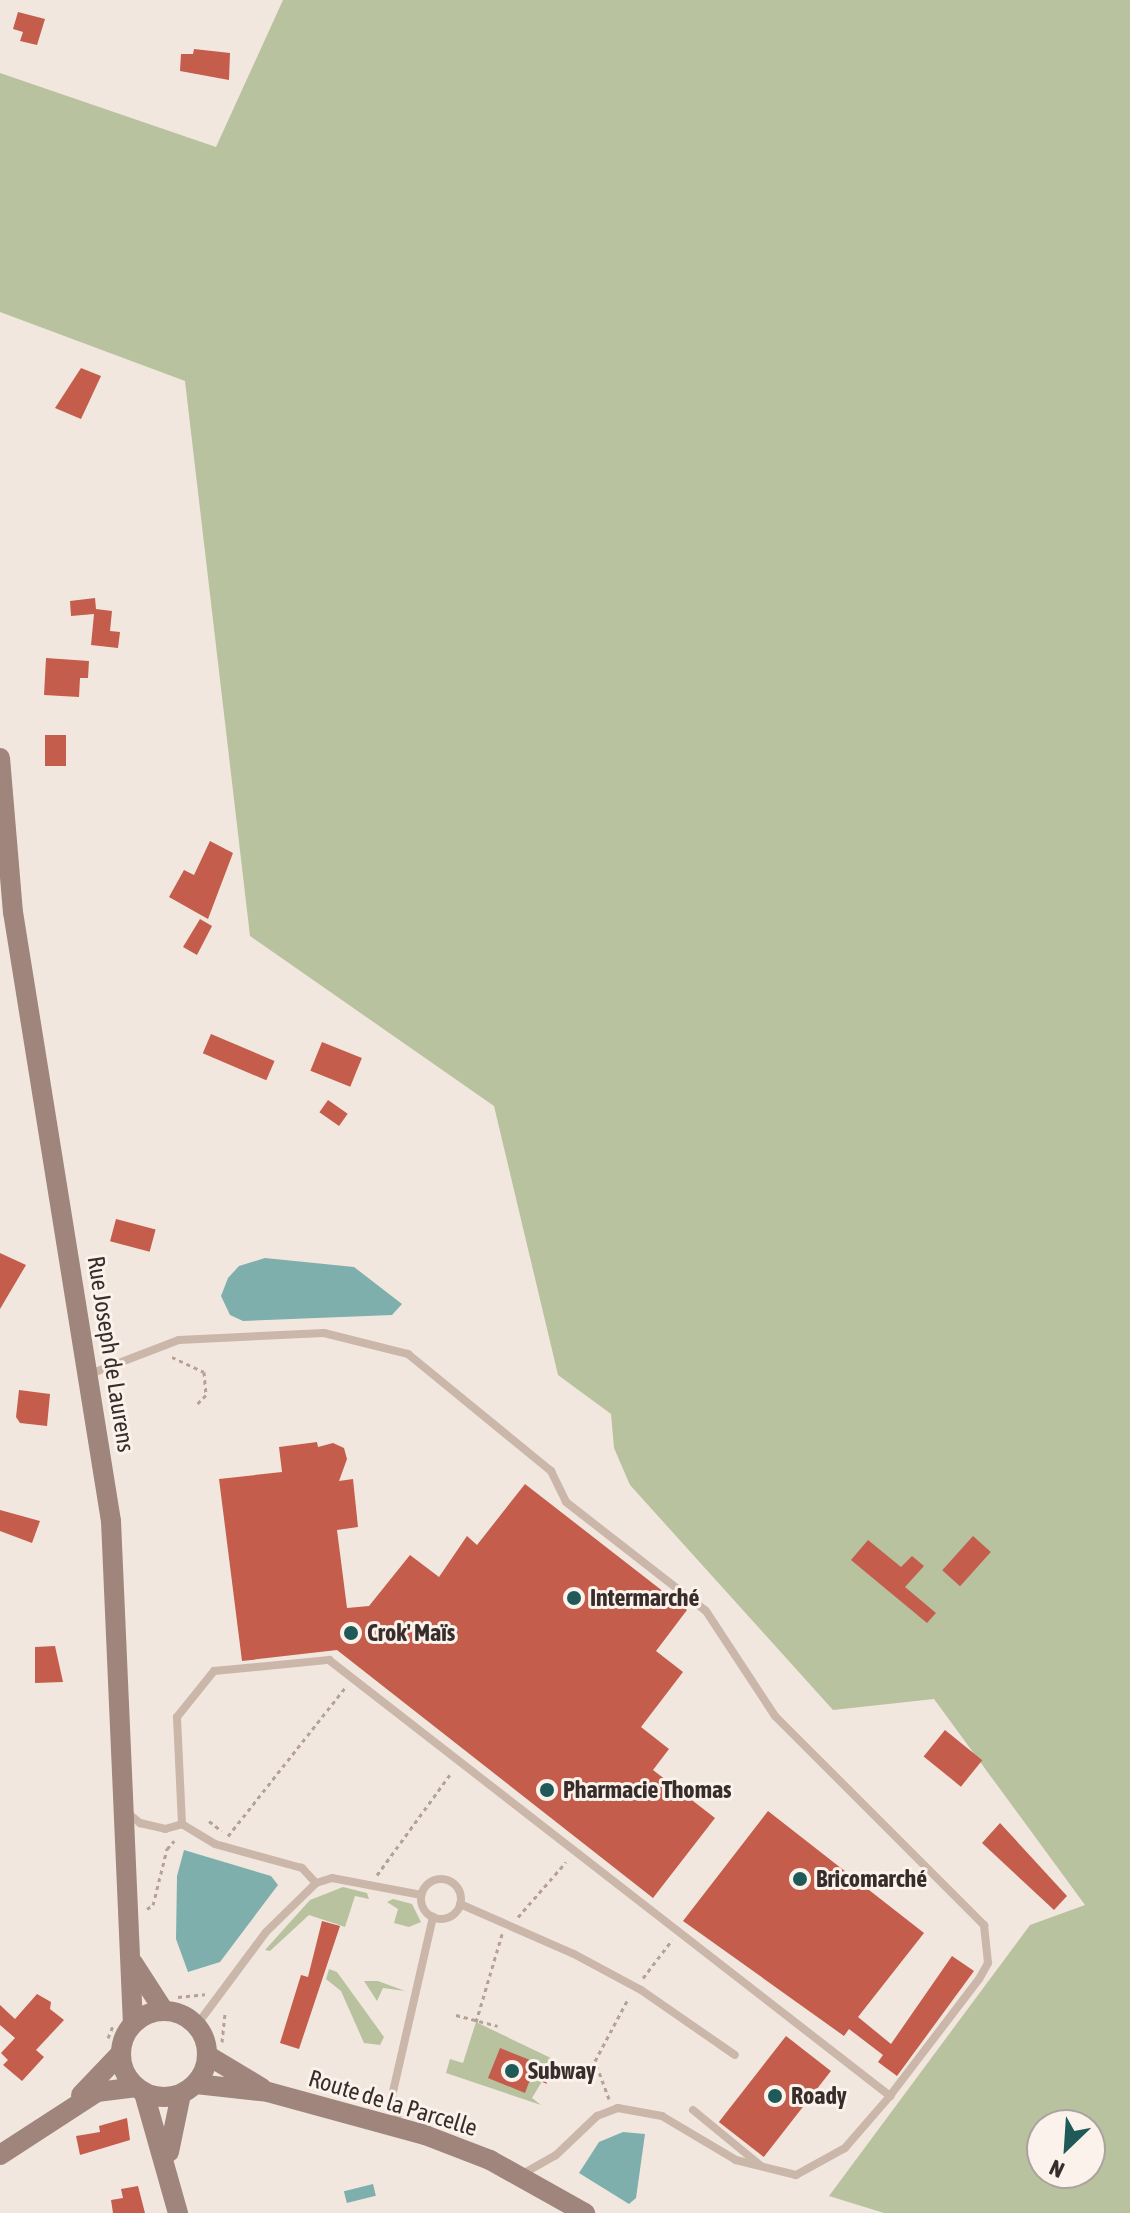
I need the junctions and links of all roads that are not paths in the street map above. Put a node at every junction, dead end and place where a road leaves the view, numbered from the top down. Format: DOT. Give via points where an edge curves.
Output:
graph roads {
  1 [pos="0,758"];
  2 [pos="89,1374"];
  3 [pos="123,1803"];
  4 [pos="185,1826"];
  5 [pos="316,1883"];
  6 [pos="421,1895"];
  7 [pos="460,1904"];
  8 [pos="433,1917"];
  9 [pos="133,1963"];
  10 [pos="169,2003"];
  11 [pos="127,2019"];
  12 [pos="196,2026"];
  13 [pos="114,2047"];
  14 [pos="216,2052"];
  15 [pos="735,2055"];
  16 [pos="189,2089"];
  17 [pos="140,2090"];
  18 [pos="268,2092"];
  19 [pos="890,2096"];
  20 [pos="66,2109"];
  21 [pos="693,2110"];
  22 [pos="401,2129"];
  23 [pos="0,2155"];
  24 [pos="167,2164"];
  25 [pos="767,2171"];
  26 [pos="520,2175"];
  27 [pos="178,2213"];
  28 [pos="585,2213"];
  1 -- 2 [label="main road, Rue Joseph de Laurens" via="13,912"];
  2 -- 3 [label="main road, Rue Joseph de Laurens" via="116,1568"];
  2 -- 19 [label="lane" via="179,1340 324,1333 408,1354 551,1471 566,1502 706,1611 775,1716 984,1925 988,1963"];
  3 -- 4 [label="lane" via="140,1823 165,1829"];
  3 -- 9 [label="main road, Rue Joseph de Laurens"];
  4 -- 5 [label="lane" via="215,1844 302,1868"];
  4 -- 19 [label="lane" via="177,1717 214,1671 329,1660"];
  5 -- 6 [label="lane" via="332,1878"];
  5 -- 12 [label="lane" via="266,1932"];
  6 -- 7 [label="lane" via="428,1884 446,1879 457,1886"];
  6 -- 8 [label="lane" via="423,1908"];
  7 -- 8 [label="lane" via="452,1916"];
  7 -- 15 [label="lane" via="637,1988"];
  8 -- 22 [label="lane" via="392,2096"];
  9 -- 10 [label="main road, Rue Joseph de Laurens"];
  9 -- 11 [label="main road, Rue Joseph de Laurens"];
  10 -- 11 [label="main road"];
  10 -- 12 [label="main road"];
  11 -- 13 [label="main road"];
  12 -- 14 [label="main road"];
  13 -- 17 [label="main road"];
  13 -- 20 [label="main road"];
  14 -- 16 [label="main road"];
  14 -- 18 [label="main road, Route de la Parcelle"];
  16 -- 17 [label="main road, Route de la Parcelle"];
  16 -- 18 [label="main road, Route de la Parcelle"];
  16 -- 24 [label="main road"];
  17 -- 20 [label="main road, Route de la Parcelle" via="97,2092"];
  17 -- 24 [label="main road"];
  18 -- 22 [label="main road, Route de la Parcelle"];
  19 -- 25 [label="lane" via="866,2127 820,2166 796,2175"];
  20 -- 23 [label="main road"];
  21 -- 25 [label="lane"];
  22 -- 26 [label="main road, Route de la Parcelle" via="457,2146"];
  24 -- 27 [label="main road"];
  25 -- 26 [label="lane" via="736,2160 662,2116 613,2110 597,2116 556,2155"];
  26 -- 28 [label="main road, Route de la Parcelle"];
}
